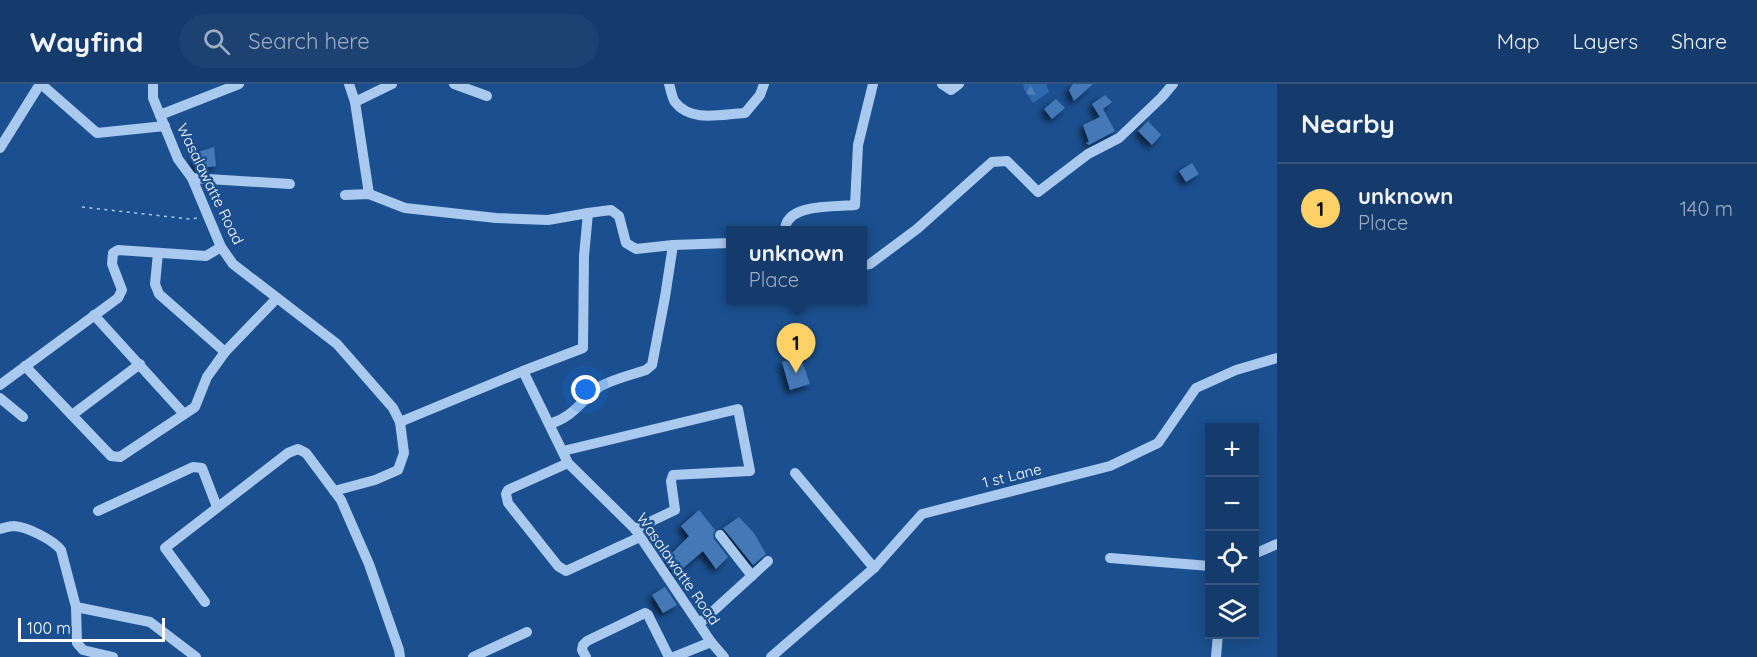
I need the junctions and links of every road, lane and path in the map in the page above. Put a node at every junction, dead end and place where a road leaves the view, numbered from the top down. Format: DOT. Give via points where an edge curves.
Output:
graph roads {
  1 [pos="40,84"];
  2 [pos="153,84"];
  3 [pos="239,84"];
  4 [pos="349,84"];
  5 [pos="392,84"];
  6 [pos="454,84"];
  7 [pos="669,84"];
  8 [pos="764,84"];
  9 [pos="873,84"];
  10 [pos="942,84"];
  11 [pos="959,84"];
  12 [pos="1173,84"];
  13 [pos="487,96"];
  14 [pos="355,102"];
  15 [pos="163,121"];
  16 [pos="0,148"];
  17 [pos="192,178"];
  18 [pos="290,184"];
  19 [pos="369,194"];
  20 [pos="345,195"];
  21 [pos="82,207"];
  22 [pos="588,213"];
  23 [pos="208,216"];
  24 [pos="786,226"];
  25 [pos="726,243"];
  26 [pos="673,245"];
  27 [pos="221,247"];
  28 [pos="158,253"];
  29 [pos="867,265"];
  30 [pos="277,298"];
  31 [pos="94,315"];
  32 [pos="225,352"];
  33 [pos="1277,358"];
  34 [pos="140,364"];
  35 [pos="25,366"];
  36 [pos="523,371"];
  37 [pos="0,385"];
  38 [pos="0,398"];
  39 [pos="184,414"];
  40 [pos="72,415"];
  41 [pos="23,417"];
  42 [pos="400,422"];
  43 [pos="549,424"];
  44 [pos="563,451"];
  45 [pos="568,463"];
  46 [pos="795,473"];
  47 [pos="334,491"];
  48 [pos="217,507"];
  49 [pos="98,512"];
  50 [pos="0,529"];
  51 [pos="638,533"];
  52 [pos="720,535"];
  53 [pos="1277,544"];
  54 [pos="1259,552"];
  55 [pos="1110,558"];
  56 [pos="768,561"];
  57 [pos="1205,566"];
  58 [pos="874,568"];
  59 [pos="752,576"];
  60 [pos="205,602"];
  61 [pos="76,607"];
  62 [pos="699,624"];
  63 [pos="527,632"];
  64 [pos="1218,639"];
  65 [pos="711,642"];
  66 [pos="113,657"];
  67 [pos="196,657"];
  68 [pos="400,657"];
  69 [pos="474,657"];
  70 [pos="586,657"];
  71 [pos="669,657"];
  72 [pos="674,657"];
  73 [pos="724,657"];
  74 [pos="771,657"];
  75 [pos="1216,657"];
  1 -- 15 [label="street" via="97,133"];
  1 -- 16 [label="street"];
  2 -- 15 [label="street, Wasalawatte Road" via="153,98"];
  3 -- 15 [label="street"];
  4 -- 14 [label="street"];
  5 -- 14 [label="street"];
  6 -- 13 [label="street"];
  7 -- 8 [label="street" via="674,101 701,116 745,113"];
  9 -- 24 [label="street" via="858,146 855,205 805,209 792,215"];
  10 -- 11 [label="street" via="951,90"];
  12 -- 29 [label="street" via="1119,138 1088,154 1038,192 1007,161 992,162 917,229"];
  14 -- 19 [label="street"];
  15 -- 17 [label="street, Wasalawatte Road" via="178,159"];
  17 -- 18 [label="street"];
  17 -- 23 [label="street, Wasalawatte Road"];
  19 -- 20 [label="street"];
  19 -- 22 [label="street" via="405,208 496,218 548,220"];
  21 -- 23 [label="path" via="189,219"];
  22 -- 26 [label="street" via="611,210 619,216 626,243 636,249"];
  22 -- 36 [label="street" via="583,348"];
  23 -- 27 [label="street, Wasalawatte Road"];
  25 -- 26 [label="street"];
  26 -- 43 [label="street" via="652,365 599,387 563,420"];
  27 -- 28 [label="street" via="206,256"];
  27 -- 30 [label="street, Wasalawatte Road" via="233,264"];
  28 -- 31 [label="street" via="113,253 112,264 122,290 118,298"];
  28 -- 32 [label="street" via="155,284 159,294"];
  30 -- 32 [label="street"];
  30 -- 42 [label="street, Wasalawatte Road" via="337,344 393,408"];
  31 -- 34 [label="street"];
  31 -- 35 [label="street"];
  32 -- 39 [label="street" via="207,377 195,407"];
  33 -- 58 [label="street, 1 st Lane" via="1196,387 1158,443 1110,466 922,514"];
  34 -- 39 [label="street"];
  34 -- 40 [label="street"];
  35 -- 37 [label="street"];
  35 -- 40 [label="street"];
  36 -- 42 [label="street"];
  36 -- 43 [label="street, Wasalawatte Road"];
  38 -- 41 [label="street"];
  39 -- 40 [label="street" via="120,457 111,456"];
  42 -- 47 [label="street" via="404,453 398,470"];
  43 -- 44 [label="street, Wasalawatte Road"];
  44 -- 45 [label="street, Wasalawatte Road"];
  44 -- 51 [label="street" via="738,409 750,471 673,475 675,510"];
  45 -- 51 [label="street, Wasalawatte Road"];
  45 -- 51 [label="street" via="506,494 508,503 558,566 566,571"];
  46 -- 58 [label="street"];
  47 -- 48 [label="street" via="306,453 298,449"];
  47 -- 68 [label="street" via="369,564"];
  48 -- 49 [label="street" via="202,468 193,467"];
  48 -- 60 [label="street" via="165,548"];
  50 -- 61 [label="street" via="14,526 55,543 61,550"];
  51 -- 62 [label="street, Wasalawatte Road"];
  52 -- 59 [label="street"];
  53 -- 54 [label="street"];
  55 -- 57 [label="street"];
  56 -- 59 [label="street"];
  58 -- 74 [label="street, 1 st Lane"];
  59 -- 62 [label="street"];
  61 -- 66 [label="street" via="77,643 83,650"];
  61 -- 67 [label="street" via="150,622"];
  62 -- 65 [label="street, Wasalawatte Road"];
  63 -- 69 [label="street"];
  64 -- 75 [label="street"];
  65 -- 72 [label="street"];
  65 -- 73 [label="street, Wasalawatte Road"];
  70 -- 71 [label="street" via="582,650 587,641 645,614"];
}
